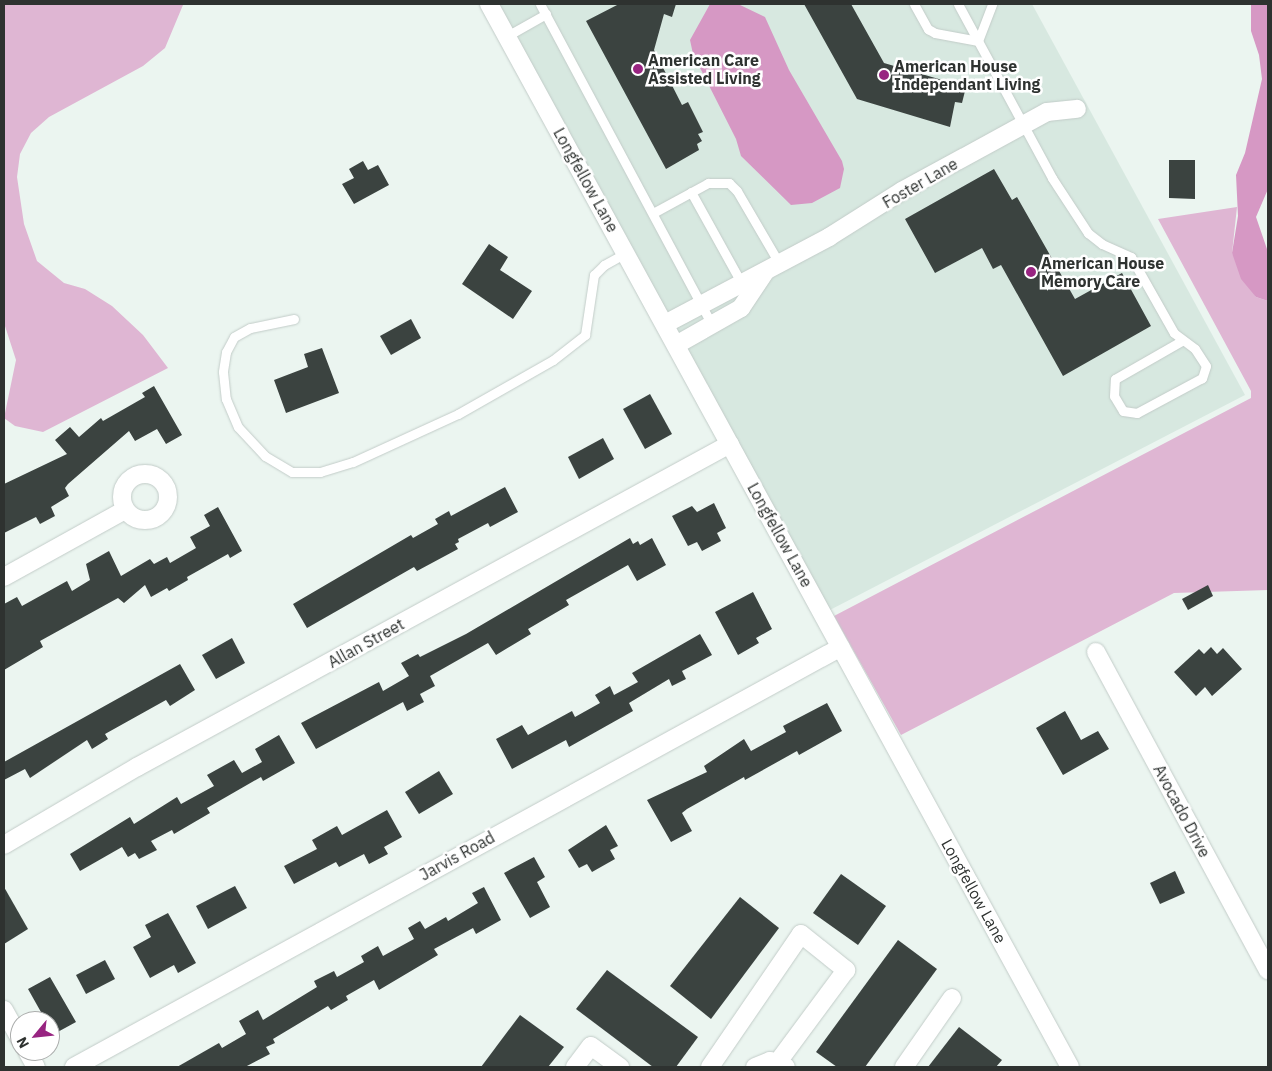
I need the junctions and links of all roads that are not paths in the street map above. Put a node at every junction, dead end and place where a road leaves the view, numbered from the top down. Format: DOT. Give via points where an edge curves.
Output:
graph roads {
  1 [pos="489,4"];
  2 [pos="540,4"];
  3 [pos="914,4"];
  4 [pos="958,4"];
  5 [pos="992,4"];
  6 [pos="546,14"];
  7 [pos="507,36"];
  8 [pos="978,42"];
  9 [pos="1077,110"];
  10 [pos="1024,125"];
  11 [pos="691,192"];
  12 [pos="653,213"];
  13 [pos="626,253"];
  14 [pos="773,266"];
  15 [pos="745,290"];
  16 [pos="701,304"];
  17 [pos="294,318"];
  18 [pos="665,324"];
  19 [pos="712,325"];
  20 [pos="1183,340"];
  21 [pos="676,345"];
  22 [pos="730,444"];
  23 [pos="125,510"];
  24 [pos="4,577"];
  25 [pos="841,646"];
  26 [pos="1096,652"];
  27 [pos="4,845"];
  28 [pos="1268,970"];
  29 [pos="952,998"];
  30 [pos="782,1065"];
  31 [pos="74,1067"];
  32 [pos="575,1067"];
  33 [pos="620,1067"];
  34 [pos="710,1067"];
  35 [pos="756,1067"];
  36 [pos="904,1067"];
  37 [pos="1070,1067"];
  1 -- 7 [label="street, Longfellow Lane"];
  2 -- 6 [label="lane"];
  3 -- 8 [label="lane" via="928,29"];
  4 -- 8 [label="lane"];
  5 -- 8 [label="lane"];
  6 -- 7 [label="lane"];
  6 -- 12 [label="lane"];
  7 -- 13 [label="street, Longfellow Lane"];
  8 -- 10 [label="lane"];
  9 -- 10 [label="street, Foster Lane" via="1047,112"];
  10 -- 14 [label="street, Foster Lane"];
  10 -- 20 [label="lane" via="1052,178 1088,233 1102,244 1131,257 1174,333"];
  11 -- 12 [label="lane"];
  11 -- 14 [label="lane" via="708,183 729,183 737,191"];
  11 -- 15 [label="lane"];
  12 -- 16 [label="lane"];
  13 -- 17 [label="lane" via="604,265 594,275 585,335 553,360 458,414 353,462 320,472 292,472 265,456 238,427 226,399 223,372 226,352 234,337 250,328"];
  13 -- 18 [label="street, Longfellow Lane"];
  14 -- 15 [label="street, Foster Lane"];
  15 -- 16 [label="street, Foster Lane"];
  15 -- 19 [label="street, Foster Lane" via="741,308"];
  16 -- 18 [label="street, Foster Lane"];
  16 -- 19 [label="lane"];
  18 -- 21 [label="street, Longfellow Lane"];
  19 -- 21 [label="street, Foster Lane"];
  20 -- 20 [label="lane" via="1202,358 1206,366 1202,378 1137,413 1123,411 1114,396 1115,379"];
  21 -- 22 [label="street, Longfellow Lane"];
  22 -- 25 [label="street, Longfellow Lane"];
  22 -- 27 [label="street, Allan Street" via="137,767"];
  23 -- 24 [label="street"];
  25 -- 31 [label="street, Jarvis Road"];
  25 -- 37 [label="street, Longfellow Lane"];
  26 -- 28 [label="street, Avocado Drive"];
  29 -- 36 [label="street"];
  30 -- 34 [label="street" via="846,970 801,934"];
  30 -- 35 [label="street" via="762,1063"];
  32 -- 33 [label="street" via="590,1046"];
}
